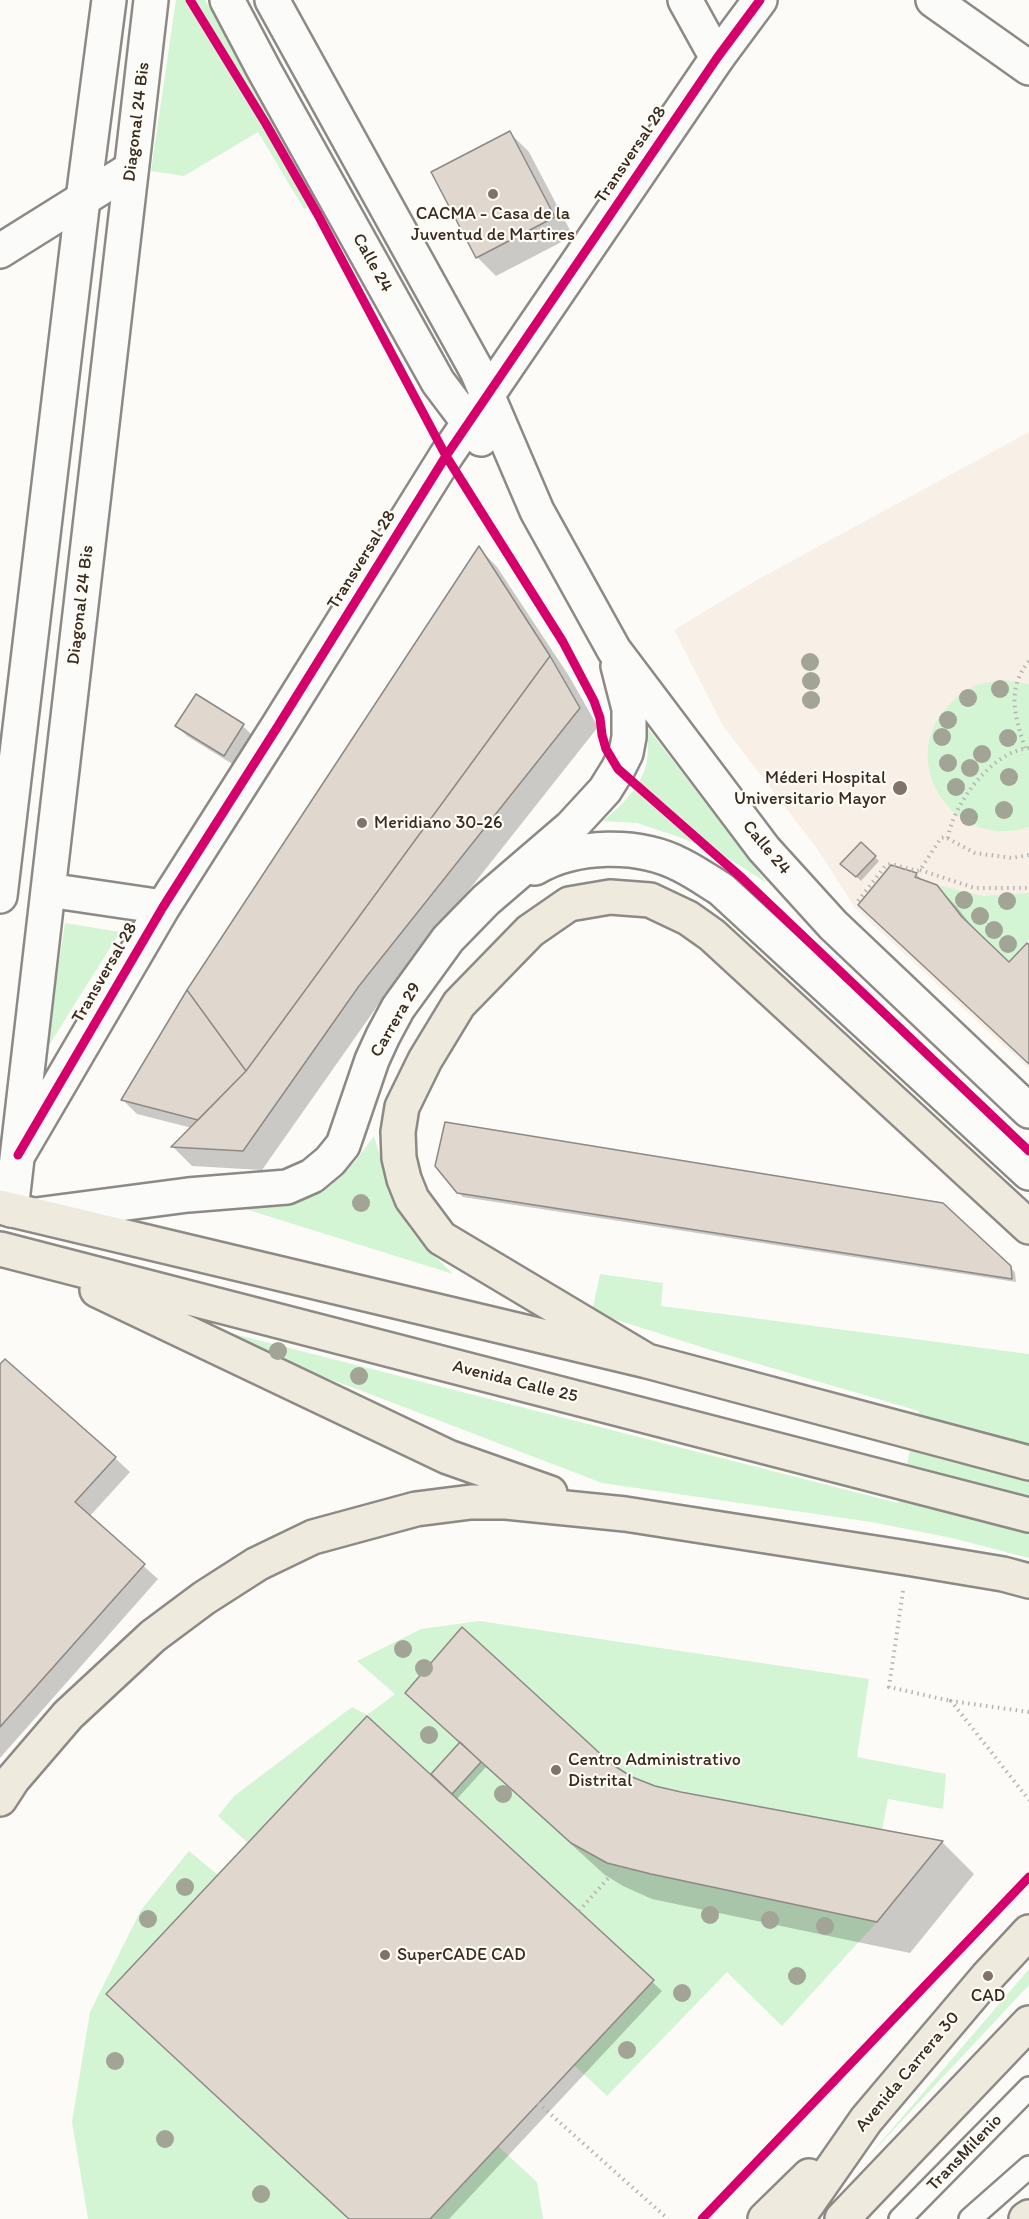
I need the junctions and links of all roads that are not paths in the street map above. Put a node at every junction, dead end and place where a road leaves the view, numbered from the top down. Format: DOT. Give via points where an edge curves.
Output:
graph roads {
  1 [pos="109,0"];
  2 [pos="151,0"];
  3 [pos="227,0"];
  4 [pos="272,0"];
  5 [pos="685,0"];
  6 [pos="760,0"];
  7 [pos="933,0"];
  8 [pos="717,58"];
  9 [pos="1029,68"];
  10 [pos="131,169"];
  11 [pos="83,199"];
  12 [pos="0,251"];
  13 [pos="488,395"];
  14 [pos="468,423"];
  15 [pos="537,511"];
  16 [pos="614,650"];
  17 [pos="4,834"];
  18 [pos="48,890"];
  19 [pos="0,896"];
  20 [pos="486,900"];
  21 [pos="163,907"];
  22 [pos="1029,1111"];
  23 [pos="18,1155"];
  24 [pos="1029,1173"];
  25 [pos="16,1210"];
  26 [pos="1029,1227"];
  27 [pos="14,1253"];
  28 [pos="647,1361"];
  29 [pos="1029,1463"];
  30 [pos="625,1514"];
  31 [pos="1029,1515"];
  32 [pos="1029,1581"];
  33 [pos="0,1799"];
  34 [pos="1029,1932"];
  35 [pos="1029,2023"];
  36 [pos="1029,2088"];
  37 [pos="866,2120"];
  38 [pos="1029,2167"];
  39 [pos="765,2219"];
  40 [pos="796,2219"];
  41 [pos="842,2219"];
  42 [pos="900,2219"];
  43 [pos="970,2219"];
  1 -- 11 [label="street"];
  2 -- 10 [label="street, Diagonal 24 Bis"];
  3 -- 14 [label="street, Calle 24" via="438,382"];
  4 -- 13 [label="street, Calle 24"];
  5 -- 8 [label="street"];
  6 -- 8 [label="street, Transversal 28"];
  7 -- 9 [label="street"];
  8 -- 13 [label="street, Transversal 28"];
  10 -- 11 [label="street"];
  10 -- 18 [label="street, Diagonal 24 Bis"];
  11 -- 12 [label="street"];
  11 -- 17 [label="street"];
  13 -- 14 [label="street, Transversal 28"];
  13 -- 15 [label="street, Calle 24"];
  14 -- 15 [label="street, Calle 24"];
  14 -- 21 [label="street, Transversal 28"];
  15 -- 16 [label="street, Calle 24"];
  16 -- 20 [label="street, Carrera 29" via="629,709 626,753 618,769 605,790 571,827"];
  16 -- 22 [label="street, Calle 24" via="778,864 833,925"];
  17 -- 19 [label="street"];
  18 -- 21 [label="street"];
  18 -- 23 [label="street, Diagonal 24 Bis"];
  20 -- 24 [label="street" via="508,883 559,856 631,850 681,864 721,889"];
  20 -- 25 [label="street, Carrera 29" via="448,939 398,1008 372,1060 343,1145 312,1176 287,1187"];
  21 -- 23 [label="street, Transversal 28"];
  23 -- 25 [label="street, Diagonal 24 Bis"];
  25 -- 28 [label="highway"];
  26 -- 28 [label="highway" via="712,935 688,918 650,900 610,897 569,904 530,931 459,1004 425,1059 402,1107 399,1158 412,1198 441,1238"];
  27 -- 30 [label="highway" via="448,1457 528,1486"];
  27 -- 31 [label="highway, Avenida Calle 25"];
  28 -- 29 [label="highway"];
  30 -- 32 [label="highway"];
  30 -- 33 [label="highway" via="471,1502 416,1509 313,1538 257,1564 153,1636 68,1715"];
  34 -- 37 [label="highway, Avenida Carrera 30"];
  35 -- 41 [label="highway"];
  36 -- 42 [label="lane, TransMilenio"];
  37 -- 39 [label="highway"];
  37 -- 40 [label="highway, Avenida Carrera 30"];
  38 -- 43 [label="lane"];
}
